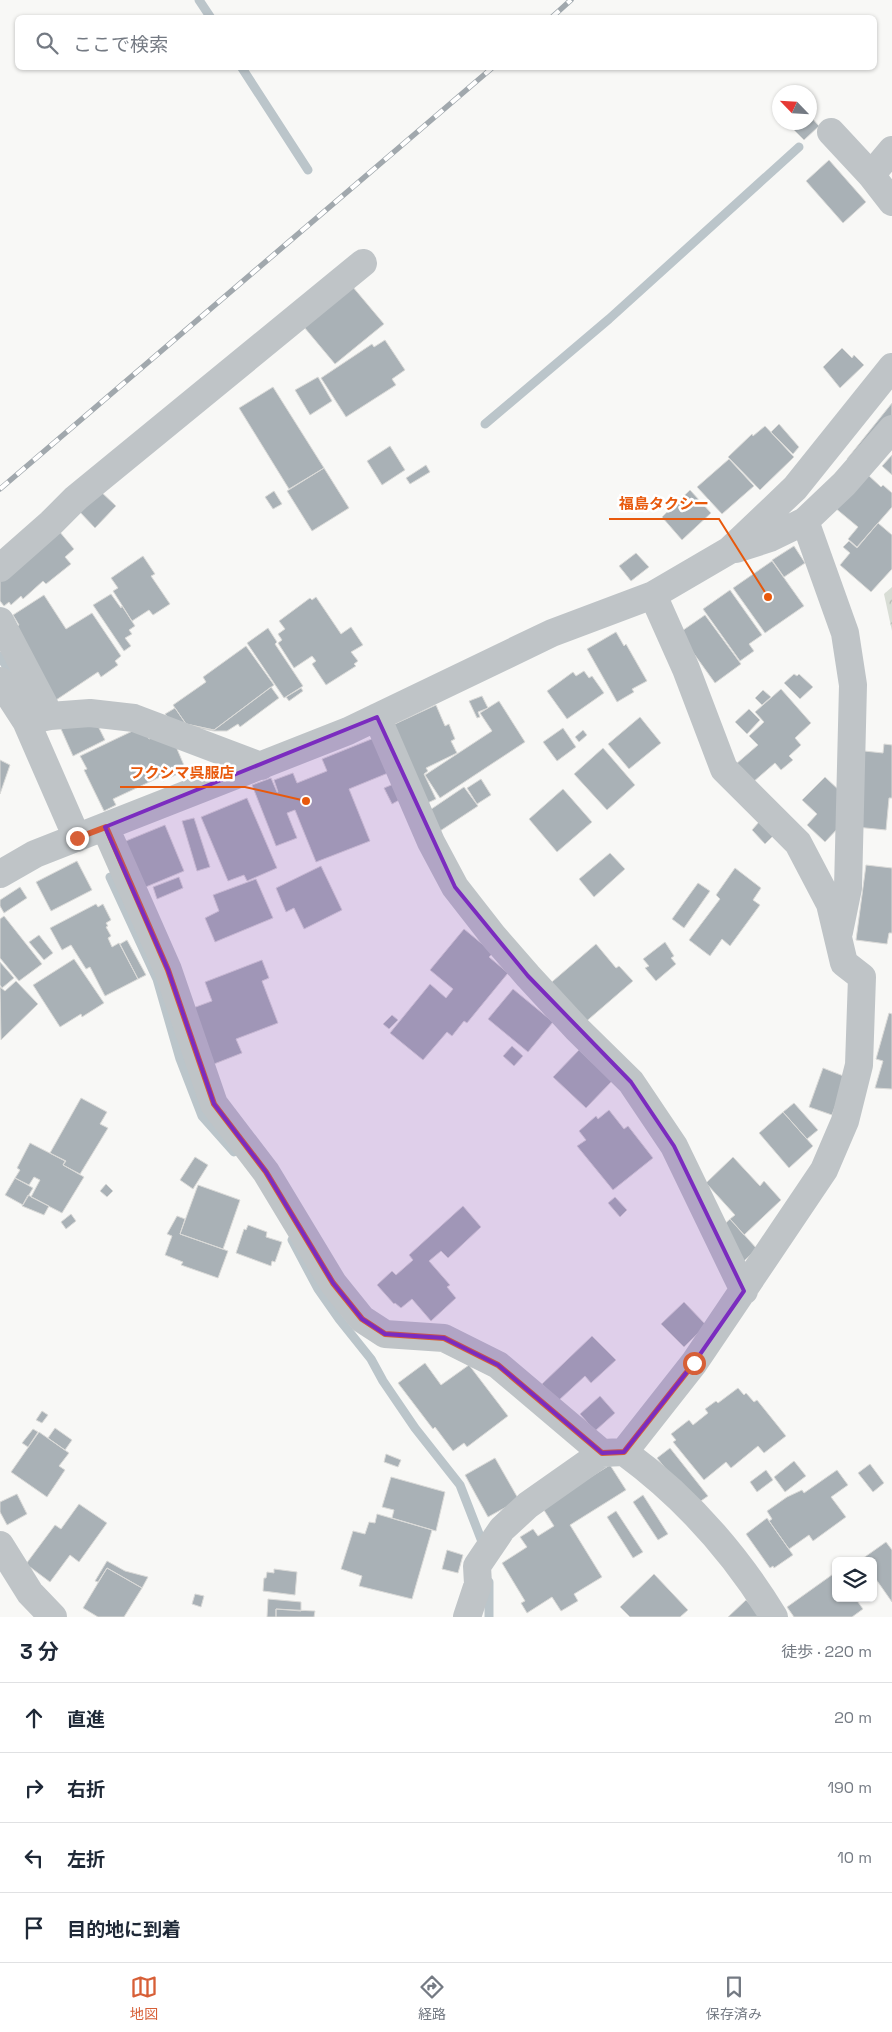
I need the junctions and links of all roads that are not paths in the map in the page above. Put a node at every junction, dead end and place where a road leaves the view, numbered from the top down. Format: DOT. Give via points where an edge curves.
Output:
graph roads {
  1 [pos="832,132"];
  2 [pos="892,150"];
  3 [pos="871,175"];
  4 [pos="892,202"];
  5 [pos="363,263"];
  6 [pos="892,367"];
  7 [pos="892,430"];
  8 [pos="805,521"];
  9 [pos="730,550"];
  10 [pos="0,568"];
  11 [pos="653,594"];
  12 [pos="0,621"];
  13 [pos="0,681"];
  14 [pos="377,717"];
  15 [pos="38,718"];
  16 [pos="261,766"];
  17 [pos="106,827"];
  18 [pos="77,838"];
  19 [pos="0,874"];
  20 [pos="838,936"];
  21 [pos="744,1291"];
  22 [pos="613,1452"];
  23 [pos="0,1545"];
  24 [pos="54,1617"];
  25 [pos="467,1617"];
  26 [pos="774,1617"];
  1 -- 3 [label="street"];
  2 -- 3 [label="street"];
  3 -- 4 [label="street"];
  5 -- 10 [label="street" via="76,498"];
  6 -- 9 [label="street" via="795,488"];
  7 -- 8 [label="street" via="844,484"];
  8 -- 9 [label="street" via="770,538"];
  8 -- 20 [label="street" via="846,634 853,685 848,888"];
  9 -- 11 [label="street"];
  11 -- 14 [label="street" via="552,632"];
  11 -- 20 [label="street" via="724,768 798,842 830,904"];
  12 -- 15 [label="street"];
  13 -- 15 [label="street"];
  14 -- 16 [label="street"];
  14 -- 21 [label="street" via="431,842 455,887 528,976 631,1082 674,1146"];
  15 -- 16 [label="street" via="90,714 134,718"];
  15 -- 18 [label="street"];
  16 -- 17 [label="street"];
  17 -- 18 [label="street"];
  17 -- 22 [label="street" via="168,970 214,1104 266,1172 333,1283 362,1319 385,1334 444,1338 498,1365"];
  18 -- 19 [label="street" via="35,854"];
  20 -- 21 [label="street" via="844,963 862,977 858,1065 845,1120 824,1170"];
  21 -- 22 [label="street" via="694,1363"];
  22 -- 25 [label="street" via="528,1505 502,1529 477,1566 478,1584"];
  22 -- 26 [label="street" via="655,1475 720,1541"];
  23 -- 24 [label="street" via="30,1594"];
}
